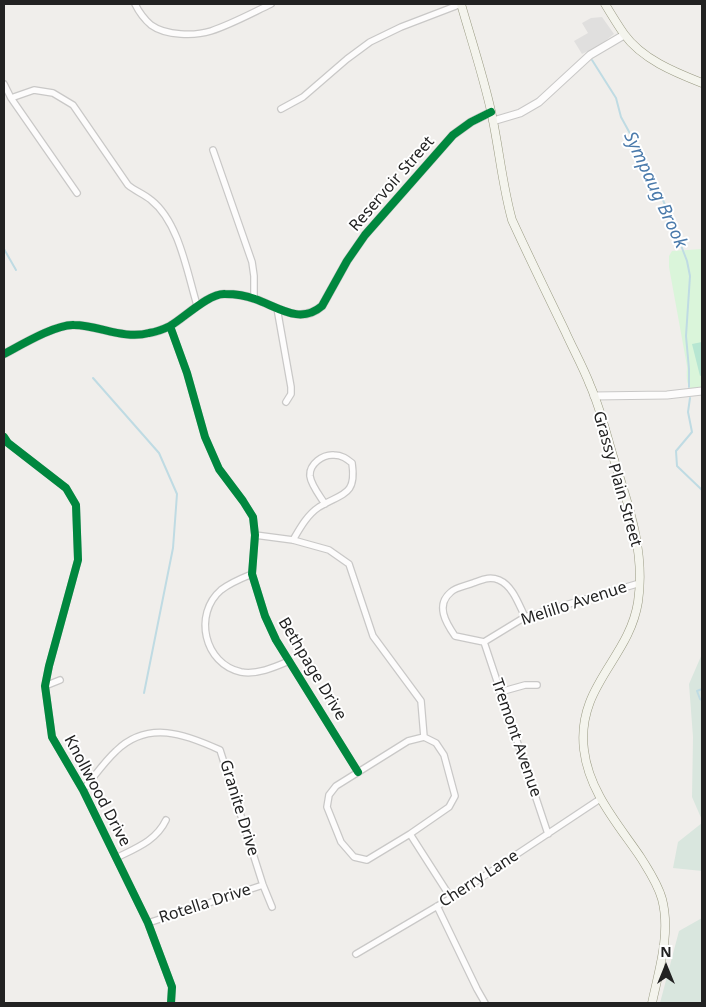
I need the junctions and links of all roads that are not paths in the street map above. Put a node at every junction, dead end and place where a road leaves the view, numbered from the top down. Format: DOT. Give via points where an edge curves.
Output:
graph roads {
  1 [pos="135,4"];
  2 [pos="271,4"];
  3 [pos="461,4"];
  4 [pos="605,4"];
  5 [pos="624,35"];
  6 [pos="702,83"];
  7 [pos="4,84"];
  8 [pos="11,98"];
  9 [pos="281,109"];
  10 [pos="491,112"];
  11 [pos="493,121"];
  12 [pos="213,150"];
  13 [pos="77,193"];
  14 [pos="254,298"];
  15 [pos="197,305"];
  16 [pos="277,308"];
  17 [pos="170,326"];
  18 [pos="4,352"];
  19 [pos="702,391"];
  20 [pos="594,396"];
  21 [pos="286,402"];
  22 [pos="4,437"];
  23 [pos="325,504"];
  24 [pos="255,535"];
  25 [pos="293,540"];
  26 [pos="252,574"];
  27 [pos="640,583"];
  28 [pos="525,617"];
  29 [pos="484,642"];
  30 [pos="289,661"];
  31 [pos="60,680"];
  32 [pos="537,685"];
  33 [pos="45,686"];
  34 [pos="500,692"];
  35 [pos="424,737"];
  36 [pos="358,772"];
  37 [pos="84,790"];
  38 [pos="600,799"];
  39 [pos="166,820"];
  40 [pos="410,834"];
  41 [pos="548,834"];
  42 [pos="116,858"];
  43 [pos="262,885"];
  44 [pos="451,898"];
  45 [pos="437,906"];
  46 [pos="272,907"];
  47 [pos="148,923"];
  48 [pos="356,954"];
  49 [pos="171,1003"];
  50 [pos="485,1003"];
  51 [pos="652,1003"];
  1 -- 2 [label="street" via="153,26 168,32 190,34 211,31"];
  3 -- 9 [label="street" via="401,26 370,42 303,97"];
  3 -- 10 [label="main road, Grassy Plain Street"];
  4 -- 5 [label="main road"];
  5 -- 6 [label="main road" via="650,57"];
  5 -- 11 [label="street" via="590,55 539,102 520,113"];
  7 -- 8 [label="street"];
  8 -- 13 [label="street"];
  8 -- 15 [label="street" via="34,90 53,93 73,105 128,185 151,199 174,229"];
  10 -- 11 [label="main road, Grassy Plain Street"];
  10 -- 16 [label="street, Reservoir Street" via="453,135 370,229 347,261 322,306 308,315"];
  11 -- 20 [label="main road, Grassy Plain Street" via="512,220"];
  12 -- 14 [label="street" via="252,262"];
  14 -- 15 [label="street, Reservoir Street" via="223,293"];
  14 -- 16 [label="street, Reservoir Street"];
  15 -- 17 [label="street, Reservoir Street"];
  16 -- 21 [label="street" via="291,387"];
  17 -- 18 [label="street, Reservoir Street" via="147,334 133,334 72,324"];
  17 -- 24 [label="street, Bethpage Drive" via="205,437 219,470 253,517"];
  19 -- 20 [label="street"];
  20 -- 27 [label="main road, Grassy Plain Street" via="633,522"];
  22 -- 33 [label="street, Knollwood Drive" via="66,488 76,505 78,560"];
  23 -- 23 [label="street" via="347,492 352,485 352,463 345,457 320,458 310,471 310,478"];
  23 -- 25 [label="street" via="302,524"];
  24 -- 25 [label="street"];
  24 -- 26 [label="street, Bethpage Drive"];
  25 -- 35 [label="street" via="329,550 349,564 373,636 421,701"];
  26 -- 30 [label="street, Bethpage Drive" via="265,616"];
  26 -- 30 [label="street" via="220,590 208,609 204,625 207,642 221,662 241,672 258,672"];
  27 -- 28 [label="street, Melillo Avenue"];
  27 -- 38 [label="main road, Grassy Plain Street" via="632,623 586,709 584,751"];
  28 -- 29 [label="street, Melillo Avenue"];
  28 -- 29 [label="street" via="513,593 500,580 489,578 452,591 444,600 442,612 445,622 455,636"];
  29 -- 34 [label="street, Tremont Avenue"];
  30 -- 36 [label="street, Bethpage Drive"];
  31 -- 33 [label="street"];
  32 -- 34 [label="street"];
  33 -- 37 [label="street, Knollwood Drive" via="52,738"];
  34 -- 41 [label="street, Tremont Avenue"];
  35 -- 36 [label="street" via="408,741"];
  35 -- 40 [label="street" via="436,743 444,755 456,796 449,807"];
  36 -- 40 [label="street" via="336,786 326,807 341,842 354,857 367,860"];
  37 -- 42 [label="street, Knollwood Drive"];
  37 -- 43 [label="street, Granite Drive" via="116,750 142,734 170,732 220,750"];
  38 -- 41 [label="street, Cherry Lane"];
  38 -- 51 [label="main road, Grassy Plain Street" via="654,878 662,898 665,928"];
  39 -- 42 [label="street" via="162,830 151,840"];
  40 -- 44 [label="street"];
  41 -- 44 [label="street, Cherry Lane"];
  42 -- 47 [label="street, Knollwood Drive"];
  43 -- 46 [label="street, Granite Drive"];
  43 -- 47 [label="street, Rotella Drive"];
  44 -- 45 [label="street, Cherry Lane"];
  45 -- 48 [label="street, Cherry Lane"];
  45 -- 50 [label="street"];
  47 -- 49 [label="street, Knollwood Drive" via="172,987"];
}
